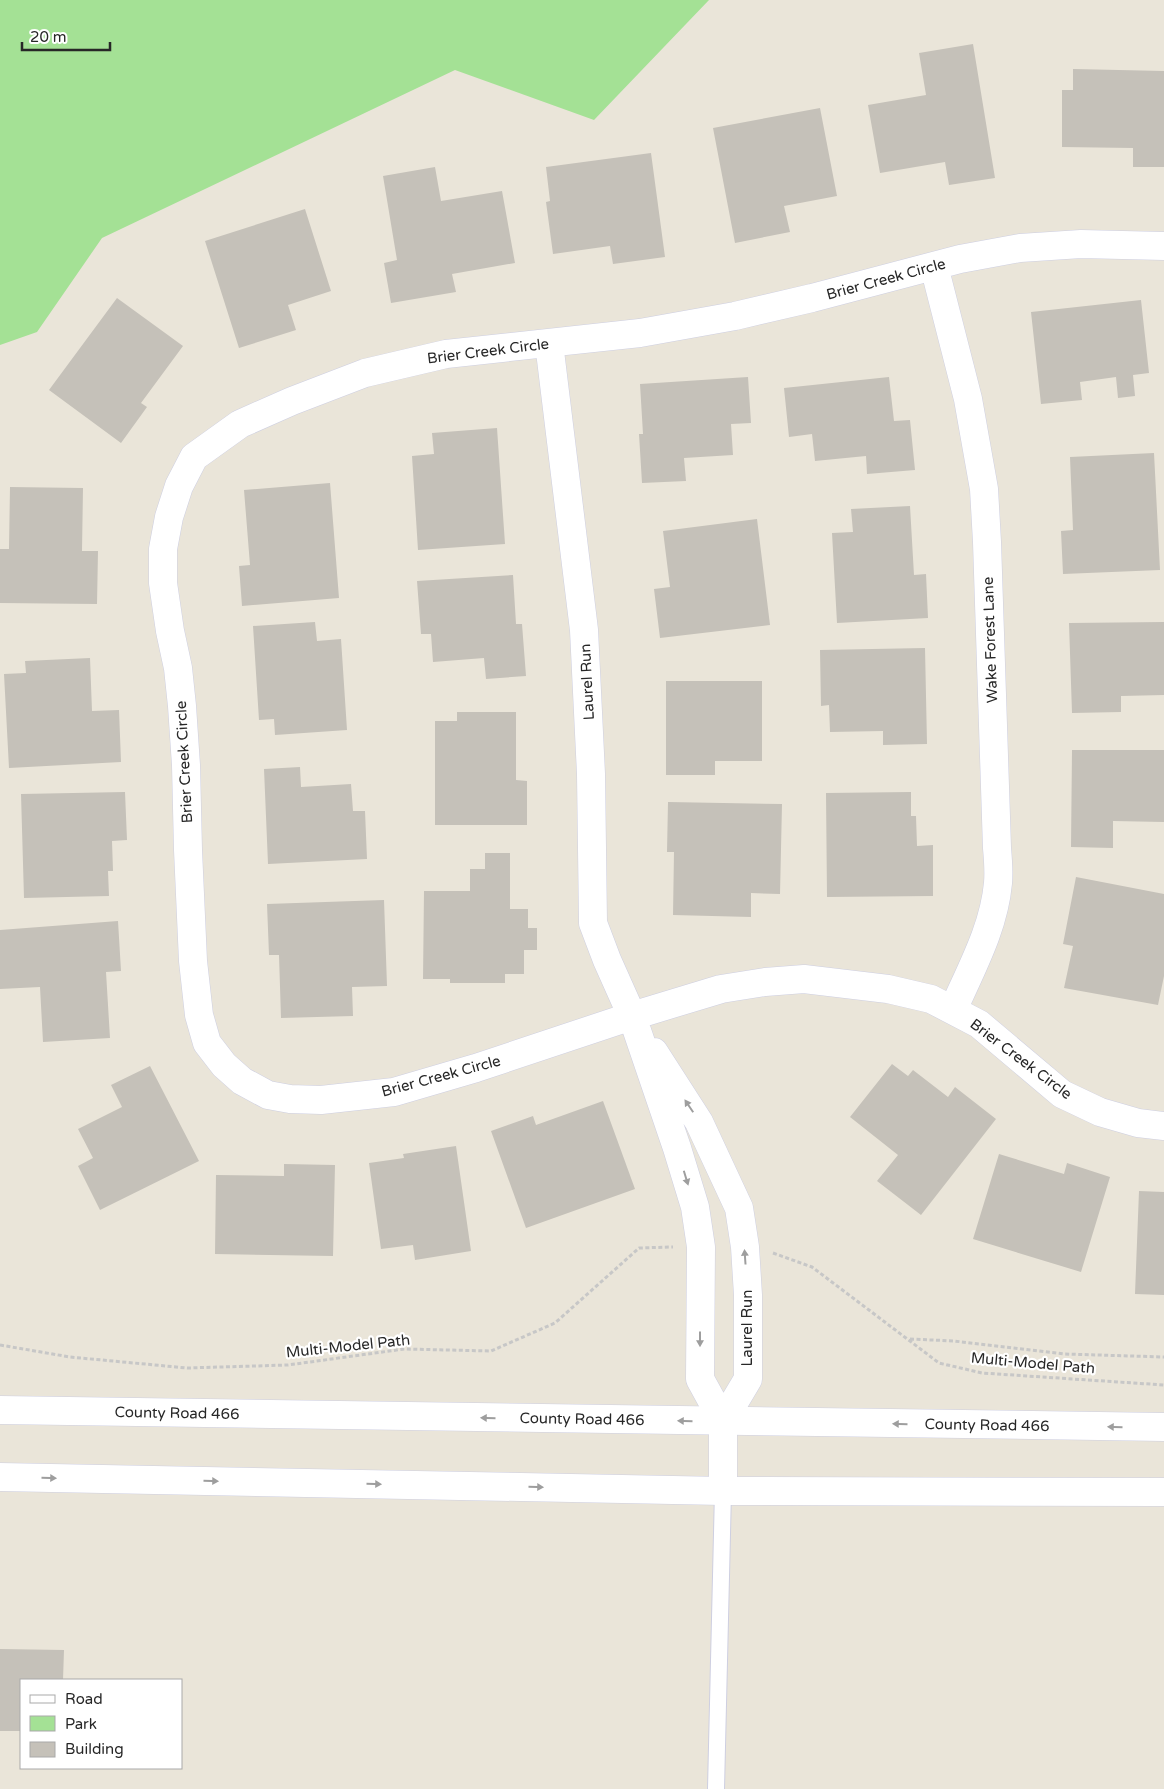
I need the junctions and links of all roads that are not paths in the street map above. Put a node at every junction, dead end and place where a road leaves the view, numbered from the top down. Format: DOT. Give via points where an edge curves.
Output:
graph roads {
  1 [pos="1164,246"];
  2 [pos="934,266"];
  3 [pos="549,343"];
  4 [pos="952,1010"];
  5 [pos="632,1016"];
  6 [pos="1164,1126"];
  7 [pos="0,1410"];
  8 [pos="723,1421"];
  9 [pos="1164,1428"];
  10 [pos="0,1478"];
  11 [pos="723,1491"];
  12 [pos="1164,1492"];
  13 [pos="716,1789"];
  1 -- 2 [label="street, Brier Creek Circle" via="1081,244 1020,248"];
  2 -- 3 [label="street, Brier Creek Circle" via="735,316 640,333"];
  2 -- 4 [label="street, Wake Forest Lane" via="968,399 984,489 998,848 998,882 993,911 986,935"];
  3 -- 5 [label="street, Laurel Run" via="584,630 591,774 593,923"];
  3 -- 5 [label="street, Brier Creek Circle" via="446,354 365,373 292,401 240,424 194,457 178,486 168,517 163,549 163,583 182,706 198,1015 208,1043 224,1065 242,1081 268,1096 321,1100 394,1092"];
  4 -- 5 [label="street, Brier Creek Circle" via="931,999 888,989 804,979 720,989"];
  4 -- 6 [label="street, Brier Creek Circle" via="979,1024 1062,1094 1100,1112 1138,1123"];
  5 -- 8 [label="street, Laurel Run, one-way" via="692,1198 700,1247 700,1379"];
  8 -- 5 [label="street, Laurel Run, one-way" via="748,1379 748,1295 739,1208 699,1122"];
  8 -- 7 [label="street, County Road 466, one-way"];
  9 -- 8 [label="street, County Road 466, one-way"];
  8 -- 11 [label="street"];
  10 -- 11 [label="street, one-way"];
  11 -- 12 [label="street"];
  11 -- 13 [label="lane"];
}
